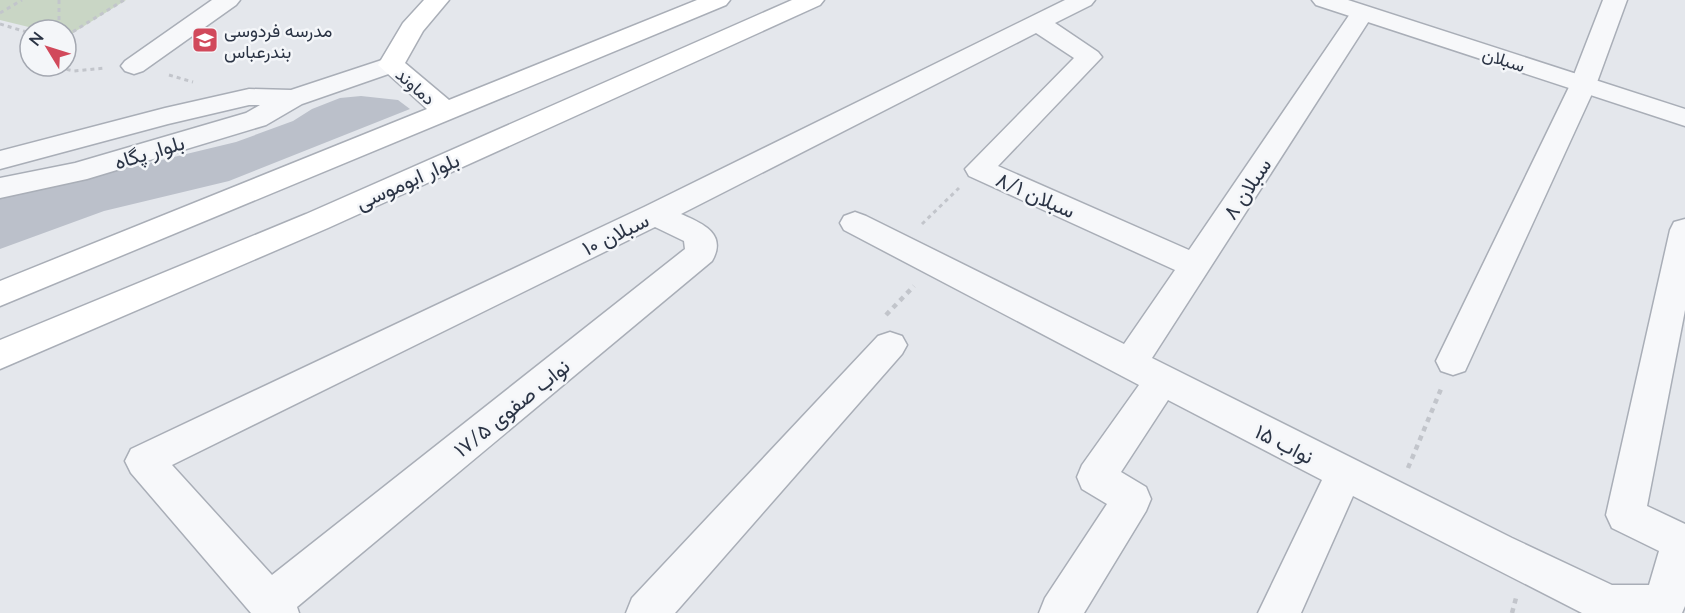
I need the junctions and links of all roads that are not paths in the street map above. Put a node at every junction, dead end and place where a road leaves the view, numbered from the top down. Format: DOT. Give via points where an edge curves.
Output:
graph roads {
  1 [pos="228,0"];
  2 [pos="437,0"];
  3 [pos="718,0"];
  4 [pos="812,0"];
  5 [pos="1083,0"];
  6 [pos="1324,0"];
  7 [pos="1615,0"];
  8 [pos="1362,13"];
  9 [pos="1038,23"];
  10 [pos="391,64"];
  11 [pos="134,66"];
  12 [pos="1583,85"];
  13 [pos="293,98"];
  14 [pos="447,112"];
  15 [pos="1685,117"];
  16 [pos="0,160"];
  17 [pos="0,188"];
  18 [pos="655,214"];
  19 [pos="855,223"];
  20 [pos="1685,230"];
  21 [pos="1195,266"];
  22 [pos="0,294"];
  23 [pos="890,345"];
  24 [pos="0,355"];
  25 [pos="1453,361"];
  26 [pos="1146,372"];
  27 [pos="1345,473"];
  28 [pos="1683,543"];
  29 [pos="274,608"];
  30 [pos="647,613"];
  31 [pos="1060,613"];
  32 [pos="1279,613"];
  1 -- 11 [label="street"];
  2 -- 10 [label="main road, دماوند" via="412,28"];
  3 -- 14 [label="main road"];
  4 -- 24 [label="main road, بلوار ابوموسی" via="317,221"];
  5 -- 9 [label="street, سبلان ۱۰"];
  6 -- 8 [label="street, سبلان"];
  7 -- 12 [label="street"];
  8 -- 12 [label="street, سبلان"];
  8 -- 21 [label="street, سبلان ۸"];
  9 -- 18 [label="street, سبلان ۱۰"];
  9 -- 21 [label="street, سبلان ۸/۱" via="1089,57 979,168"];
  10 -- 13 [label="street, بلوار پگاه"];
  10 -- 14 [label="main road, دماوند"];
  12 -- 15 [label="street, سبلان"];
  12 -- 25 [label="street"];
  13 -- 16 [label="street, بلوار پگاه" via="249,97"];
  13 -- 17 [label="street, بلوار پگاه" via="256,119 77,172"];
  14 -- 22 [label="main road"];
  18 -- 29 [label="street, نواب صفوی ۱۷/۵" via="699,235 701,252"];
  18 -- 29 [label="street, سبلان ۱۰" via="144,461"];
  19 -- 26 [label="street, نواب ۱۵"];
  20 -- 28 [label="street" via="1626,515"];
  21 -- 26 [label="street, سبلان ۸"];
  23 -- 30 [label="street"];
  26 -- 27 [label="street, نواب ۱۵"];
  26 -- 31 [label="street, سبلان ۸" via="1096,477 1132,499"];
  27 -- 28 [label="street, نواب ۱۵" via="1610,606 1664,606"];
  27 -- 32 [label="street"];
}
